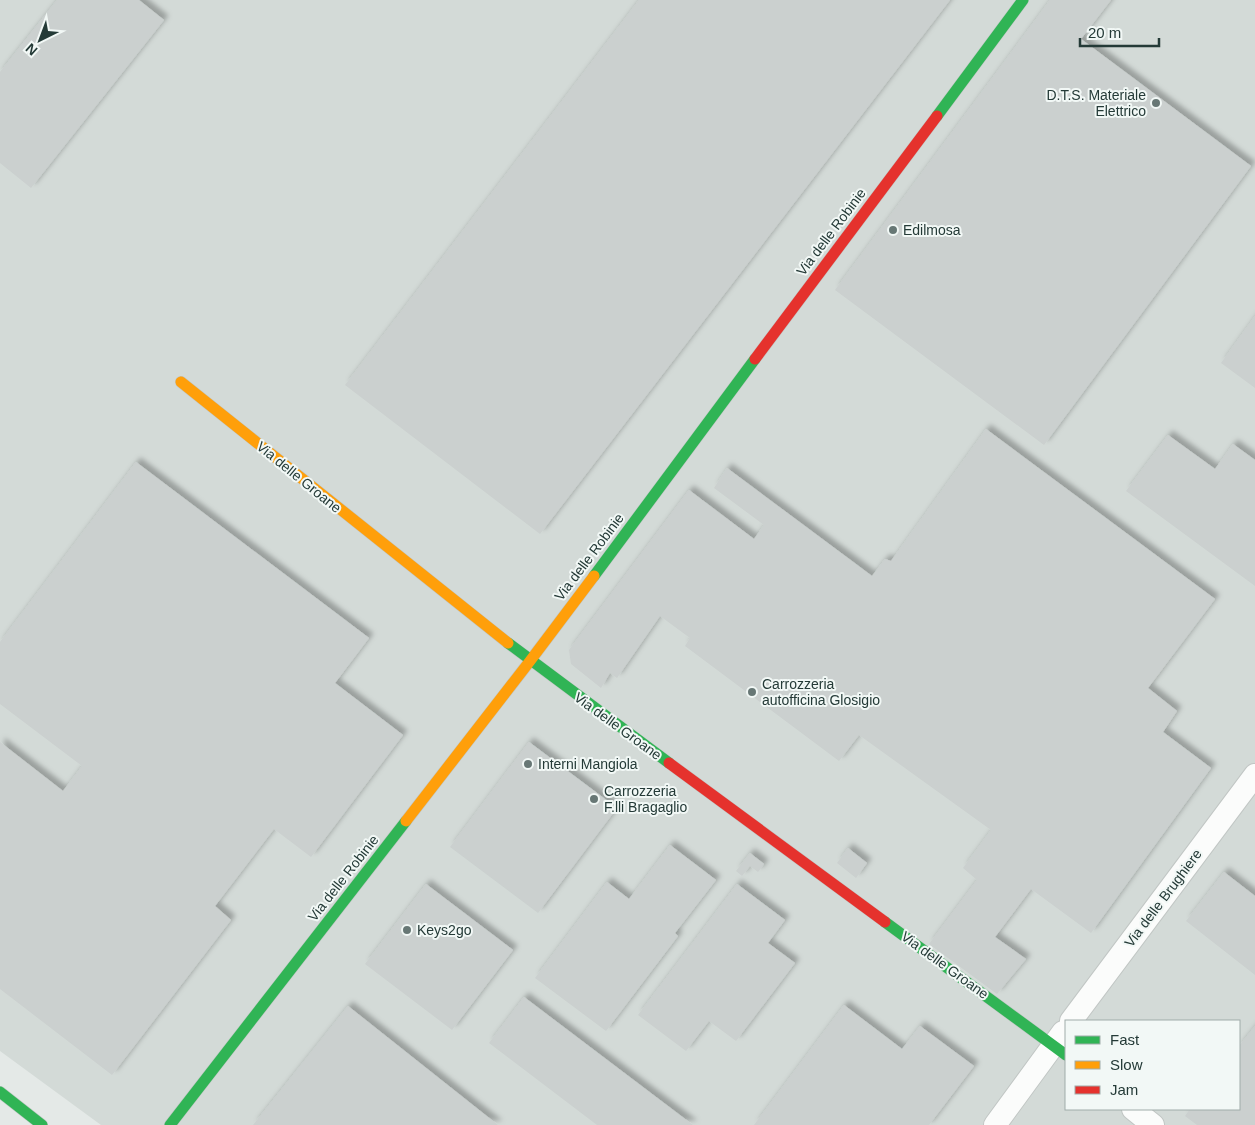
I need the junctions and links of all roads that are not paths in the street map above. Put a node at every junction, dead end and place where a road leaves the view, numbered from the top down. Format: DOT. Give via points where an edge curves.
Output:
graph roads {
  1 [pos="1023,0"];
  2 [pos="181,382"];
  3 [pos="530,661"];
  4 [pos="1255,775"];
  5 [pos="1072,1020"];
  6 [pos="1062,1043"];
  7 [pos="0,1092"];
  8 [pos="1134,1110"];
  9 [pos="42,1125"];
  10 [pos="170,1125"];
  11 [pos="995,1125"];
  12 [pos="1154,1125"];
  1 -- 3 [label="street, Via delle Robinie"];
  2 -- 3 [label="street, Via delle Groane"];
  3 -- 6 [label="street, Via delle Groane"];
  3 -- 10 [label="street, Via delle Robinie"];
  4 -- 5 [label="street, Via delle Brughiere"];
  6 -- 11 [label="street"];
  7 -- 9 [label="street"];
  8 -- 12 [label="street"];
}
